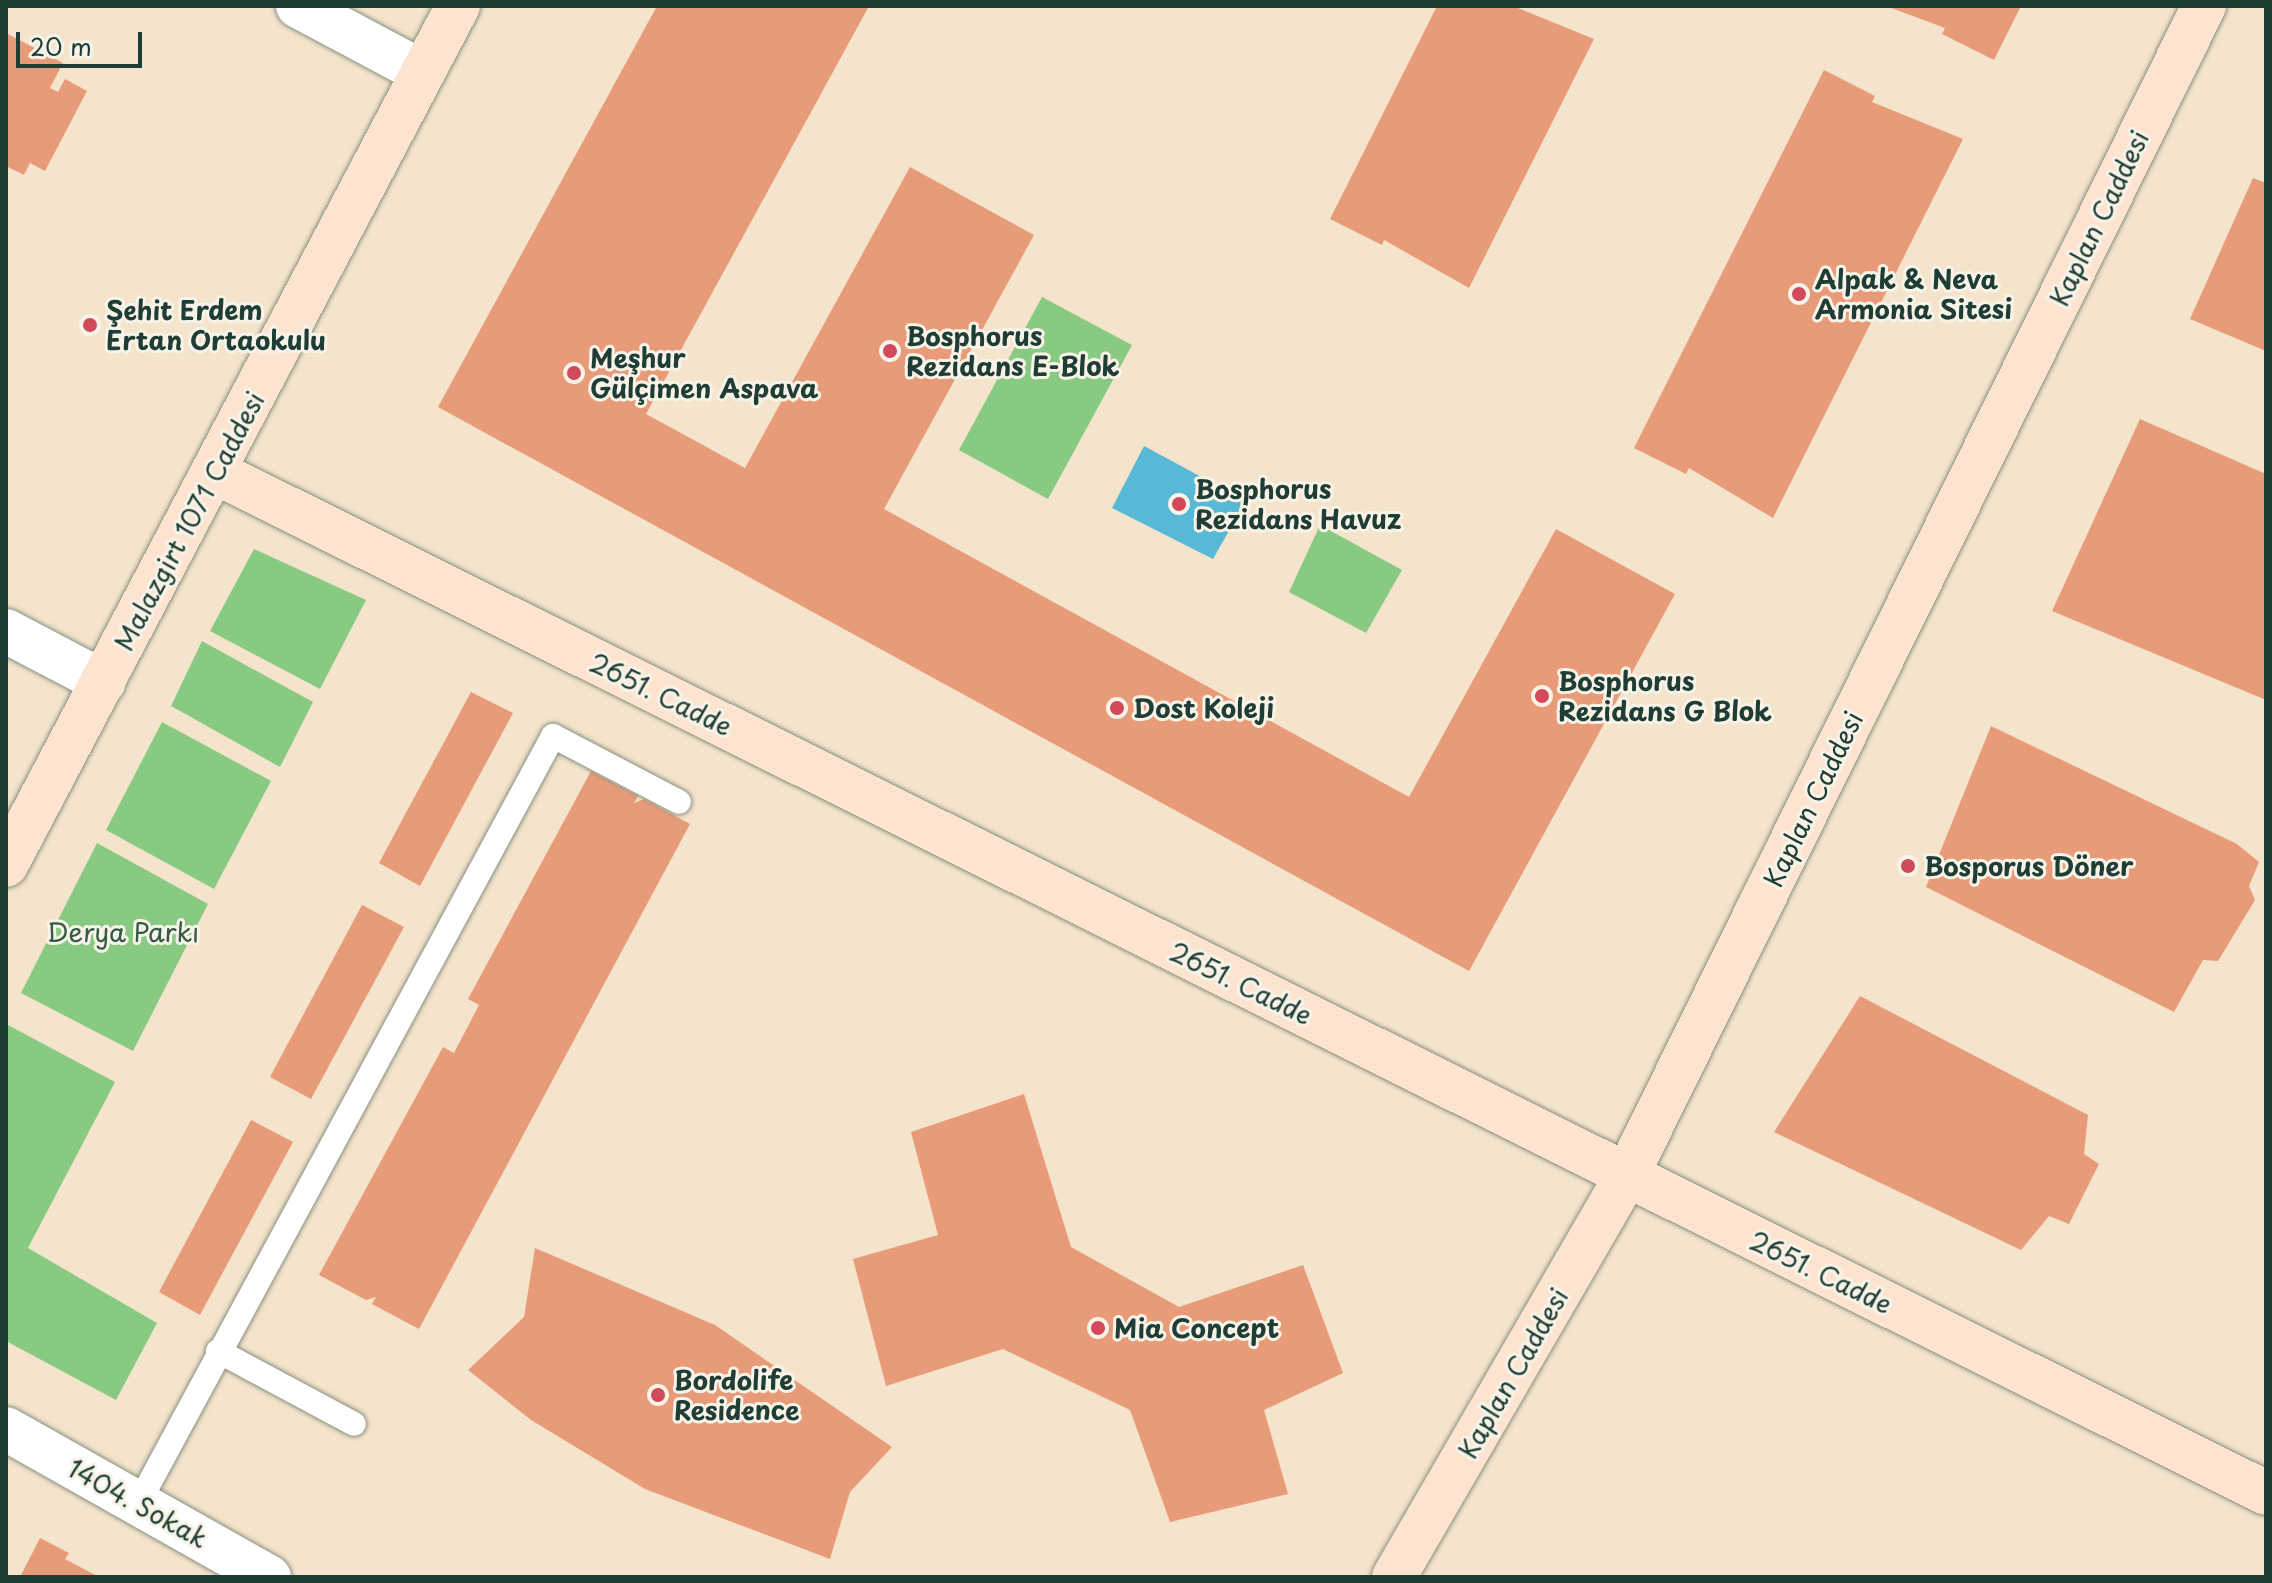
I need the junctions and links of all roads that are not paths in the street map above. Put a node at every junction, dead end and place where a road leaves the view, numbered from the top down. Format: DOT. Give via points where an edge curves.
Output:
graph roads {
  1 [pos="298,6"];
  2 [pos="458,6"];
  3 [pos="2204,6"];
  4 [pos="422,72"];
  5 [pos="215,472"];
  6 [pos="6,631"];
  7 [pos="103,682"];
  8 [pos="679,802"];
  9 [pos="6,865"];
  10 [pos="1627,1175"];
  11 [pos="218,1351"];
  12 [pos="354,1424"];
  13 [pos="6,1429"];
  14 [pos="2266,1493"];
  15 [pos="138,1504"];
  16 [pos="269,1577"];
  17 [pos="1394,1577"];
  1 -- 4 [label="street"];
  2 -- 4 [label="street, Malazgirt 1071 Caddesi"];
  3 -- 10 [label="street, Kaplan Caddesi"];
  4 -- 5 [label="street, Malazgirt 1071 Caddesi"];
  5 -- 7 [label="street, Malazgirt 1071 Caddesi"];
  5 -- 10 [label="street, 2651. Cadde"];
  6 -- 7 [label="street"];
  7 -- 9 [label="street, Malazgirt 1071 Caddesi"];
  8 -- 11 [label="lane" via="553,736"];
  10 -- 14 [label="street, 2651. Cadde"];
  10 -- 17 [label="street, Kaplan Caddesi"];
  11 -- 12 [label="lane"];
  11 -- 15 [label="lane"];
  13 -- 15 [label="street, 1404. Sokak"];
  15 -- 16 [label="street, 1404. Sokak"];
}
